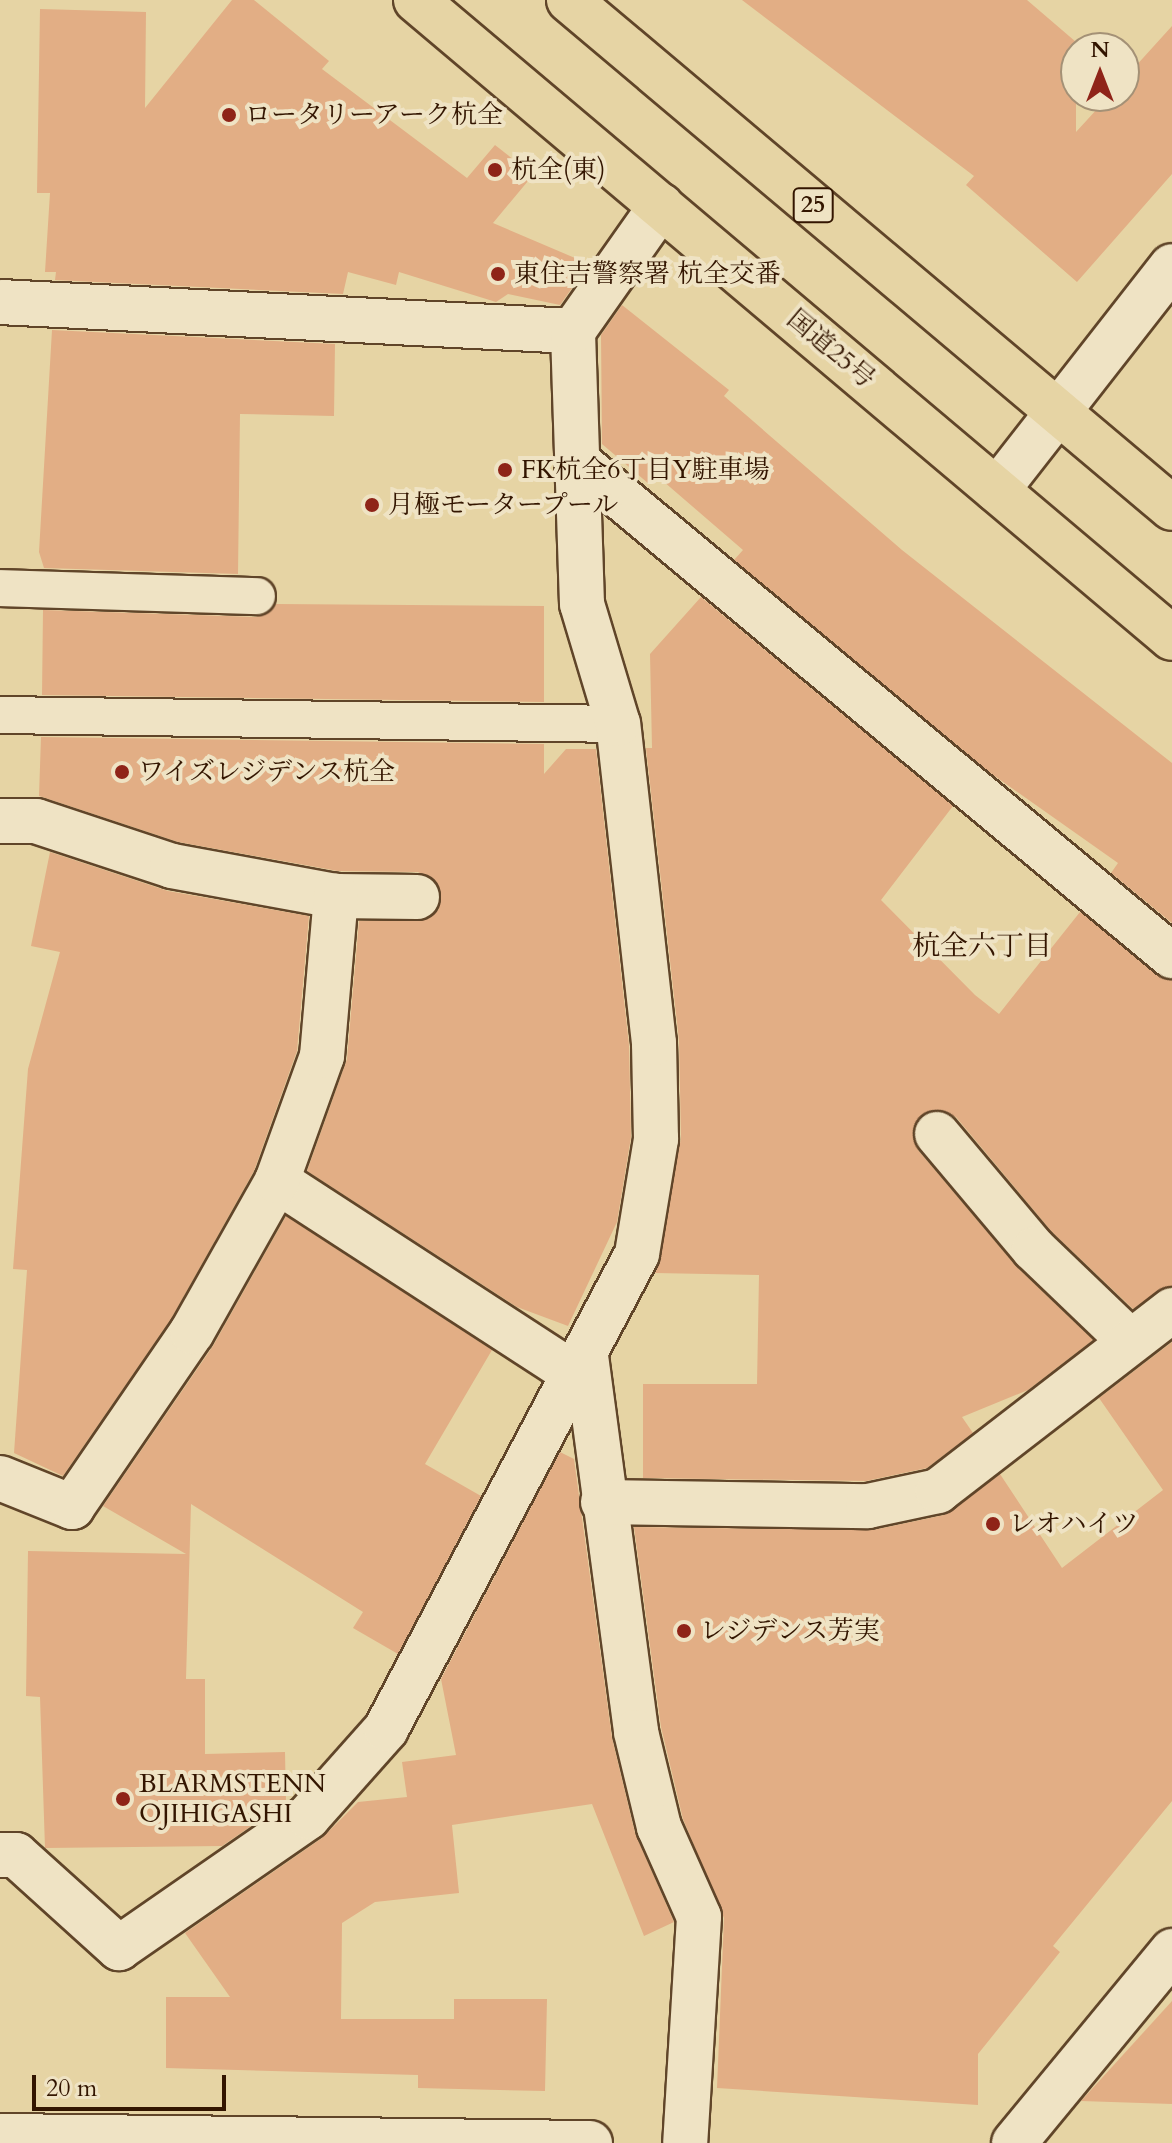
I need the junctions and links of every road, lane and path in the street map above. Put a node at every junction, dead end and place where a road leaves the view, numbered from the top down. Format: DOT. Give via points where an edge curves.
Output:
graph roads {
  1 [pos="416,0"];
  2 [pos="569,0"];
  3 [pos="661,206"];
  4 [pos="1172,266"];
  5 [pos="0,302"];
  6 [pos="573,331"];
  7 [pos="1056,411"];
  8 [pos="578,462"];
  9 [pos="997,490"];
  10 [pos="1172,508"];
  11 [pos="0,588"];
  12 [pos="257,596"];
  13 [pos="1172,638"];
  14 [pos="0,715"];
  15 [pos="618,724"];
  16 [pos="0,821"];
  17 [pos="336,896"];
  18 [pos="417,897"];
  19 [pos="1172,956"];
  20 [pos="937,1134"];
  21 [pos="277,1181"];
  22 [pos="1172,1310"];
  23 [pos="1129,1340"];
  24 [pos="581,1365"];
  25 [pos="0,1478"];
  26 [pos="603,1502"];
  27 [pos="0,1855"];
  28 [pos="1172,1951"];
  29 [pos="0,2136"];
  30 [pos="295,2141"];
  31 [pos="590,2143"];
  32 [pos="685,2143"];
  33 [pos="1014,2143"];
  1 -- 3 [label="highway, 国道25号"];
  2 -- 7 [label="highway, 25"];
  3 -- 6 [label="street"];
  3 -- 9 [label="highway, 国道25号"];
  4 -- 7 [label="street"];
  5 -- 6 [label="street"];
  6 -- 8 [label="street"];
  7 -- 9 [label="street"];
  7 -- 10 [label="highway, 25"];
  8 -- 15 [label="street" via="582,604"];
  8 -- 19 [label="street"];
  9 -- 13 [label="highway, 国道25号"];
  11 -- 12 [label="lane"];
  14 -- 15 [label="lane"];
  15 -- 24 [label="street" via="654,1043 656,1139 637,1254"];
  16 -- 17 [label="street" via="36,821 172,866"];
  17 -- 18 [label="street"];
  17 -- 21 [label="street" via="322,1056"];
  20 -- 23 [label="street" via="1034,1249"];
  21 -- 24 [label="street"];
  21 -- 25 [label="street" via="192,1332 72,1507"];
  22 -- 23 [label="street"];
  23 -- 26 [label="street" via="938,1491 868,1506"];
  24 -- 26 [label="street"];
  24 -- 27 [label="street" via="386,1729 308,1817 119,1948 16,1855"];
  26 -- 32 [label="street" via="636,1732 659,1827 699,1917"];
  28 -- 33 [label="street"];
  29 -- 30 [label="street"];
  30 -- 31 [label="street"];
}
